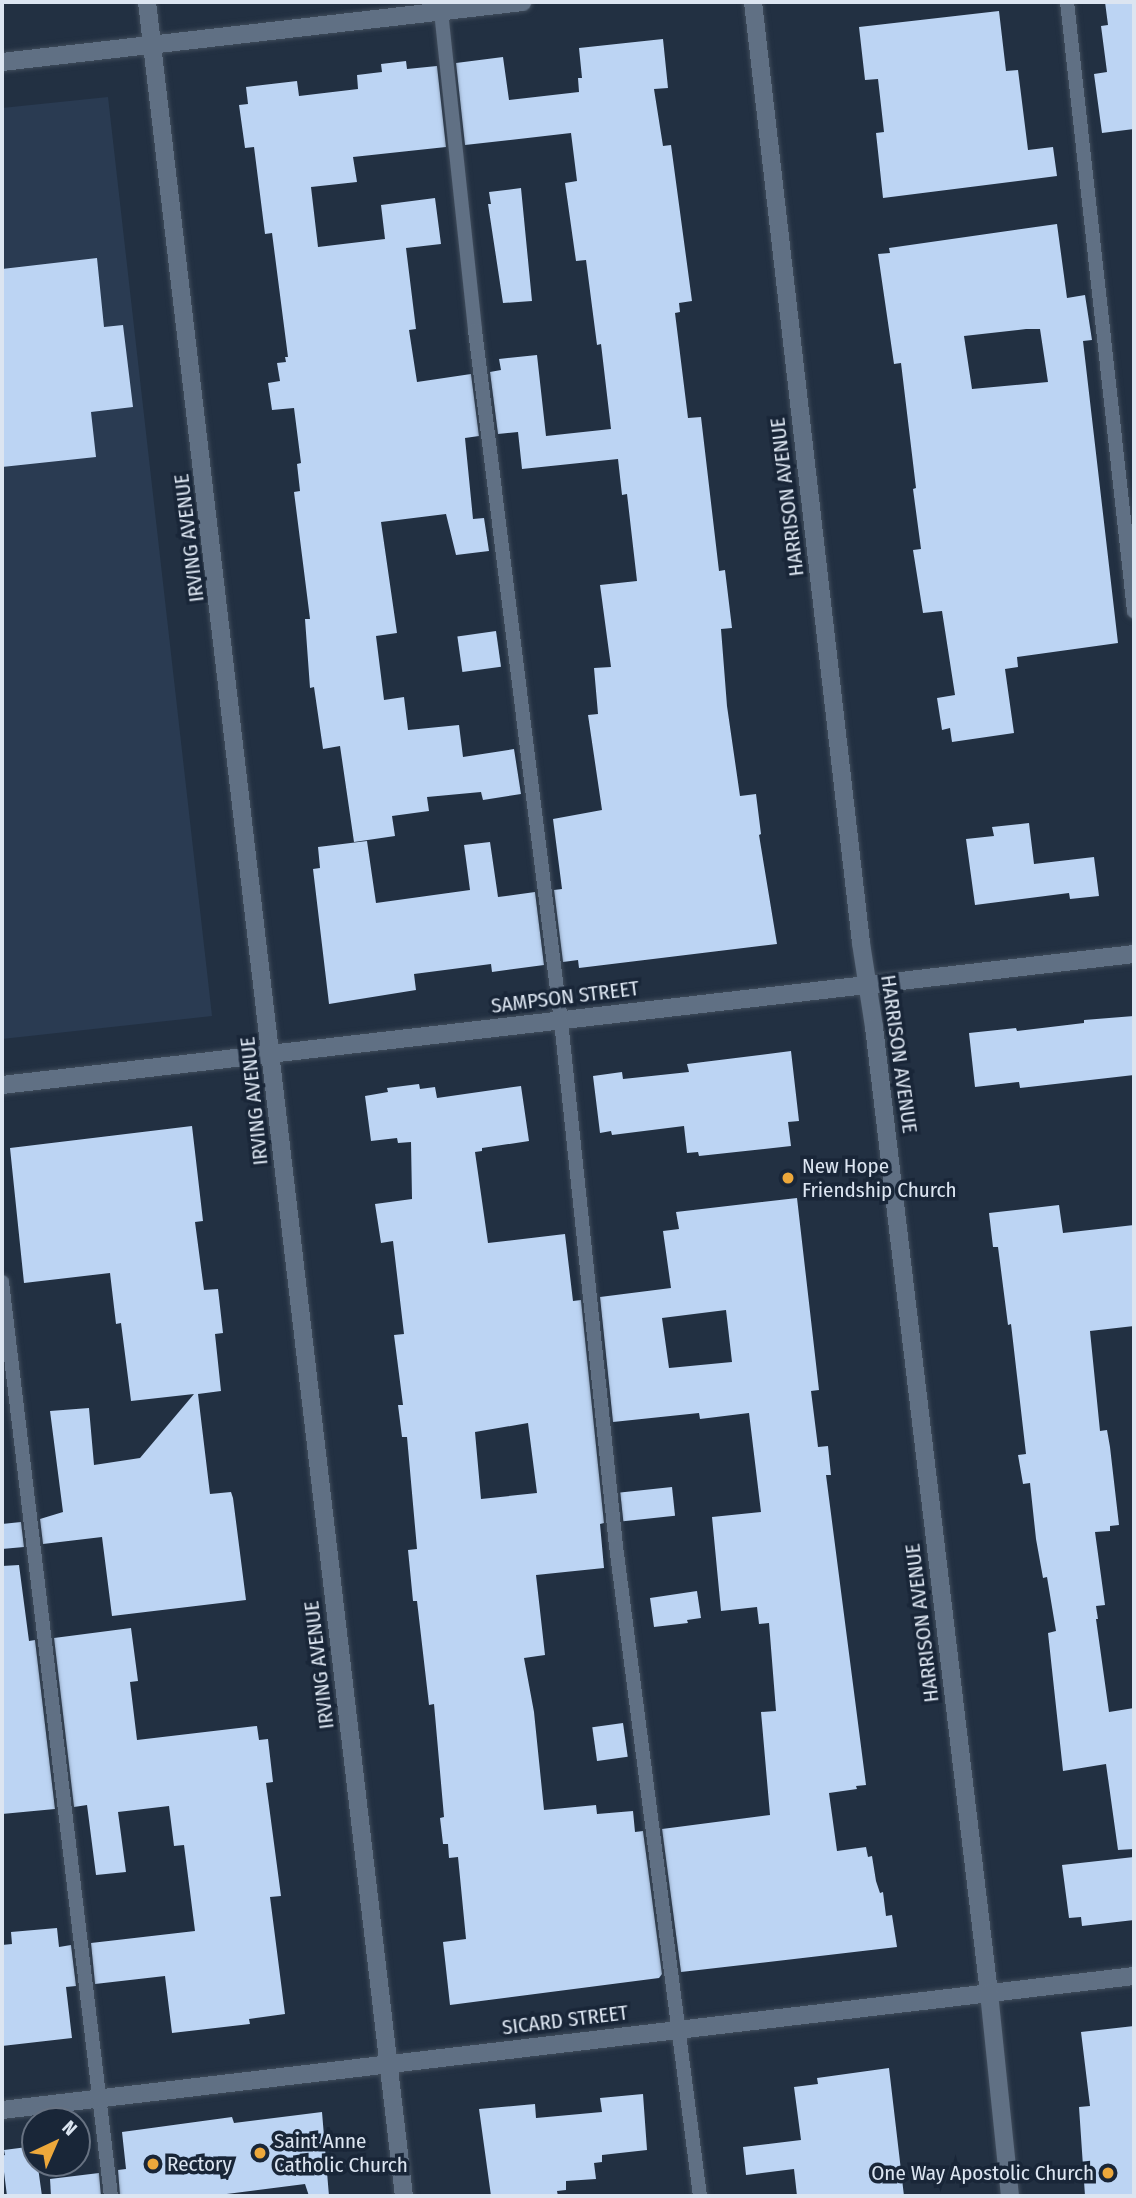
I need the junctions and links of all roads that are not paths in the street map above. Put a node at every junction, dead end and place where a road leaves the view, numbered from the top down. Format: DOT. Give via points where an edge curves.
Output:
graph roads {
  1 [pos="147,2"];
  2 [pos="523,2"];
  3 [pos="753,2"];
  4 [pos="1067,2"];
  5 [pos="441,6"];
  6 [pos="154,44"];
  7 [pos="2,62"];
  8 [pos="1134,611"];
  9 [pos="1134,954"];
  10 [pos="867,985"];
  11 [pos="562,1021"];
  12 [pos="272,1054"];
  13 [pos="2,1085"];
  14 [pos="2,1282"];
  15 [pos="1134,1976"];
  16 [pos="989,1993"];
  17 [pos="680,2029"];
  18 [pos="388,2064"];
  19 [pos="100,2098"];
  20 [pos="2,2110"];
  21 [pos="111,2196"];
  22 [pos="404,2196"];
  23 [pos="700,2196"];
  24 [pos="1010,2196"];
  1 -- 6 [label="street, IRVING AVENUE"];
  2 -- 5 [label="street"];
  3 -- 10 [label="street, HARRISON AVENUE"];
  4 -- 8 [label="lane"];
  5 -- 6 [label="street"];
  5 -- 11 [label="lane" via="475,330"];
  6 -- 7 [label="street"];
  6 -- 12 [label="street, IRVING AVENUE"];
  9 -- 10 [label="street, SAMPSON STREET"];
  10 -- 11 [label="street, SAMPSON STREET"];
  10 -- 16 [label="street, HARRISON AVENUE"];
  11 -- 12 [label="street, SAMPSON STREET"];
  11 -- 17 [label="lane" via="616,1546"];
  12 -- 13 [label="street, SAMPSON STREET"];
  12 -- 18 [label="street, IRVING AVENUE"];
  14 -- 19 [label="lane"];
  15 -- 16 [label="street, SICARD STREET"];
  16 -- 17 [label="street, SICARD STREET"];
  16 -- 24 [label="street, HARRISON AVENUE"];
  17 -- 18 [label="street, SICARD STREET"];
  17 -- 23 [label="lane"];
  18 -- 19 [label="street, SICARD STREET"];
  18 -- 22 [label="street, IRVING AVENUE"];
  19 -- 20 [label="street, SICARD STREET"];
  19 -- 21 [label="lane"];
}
